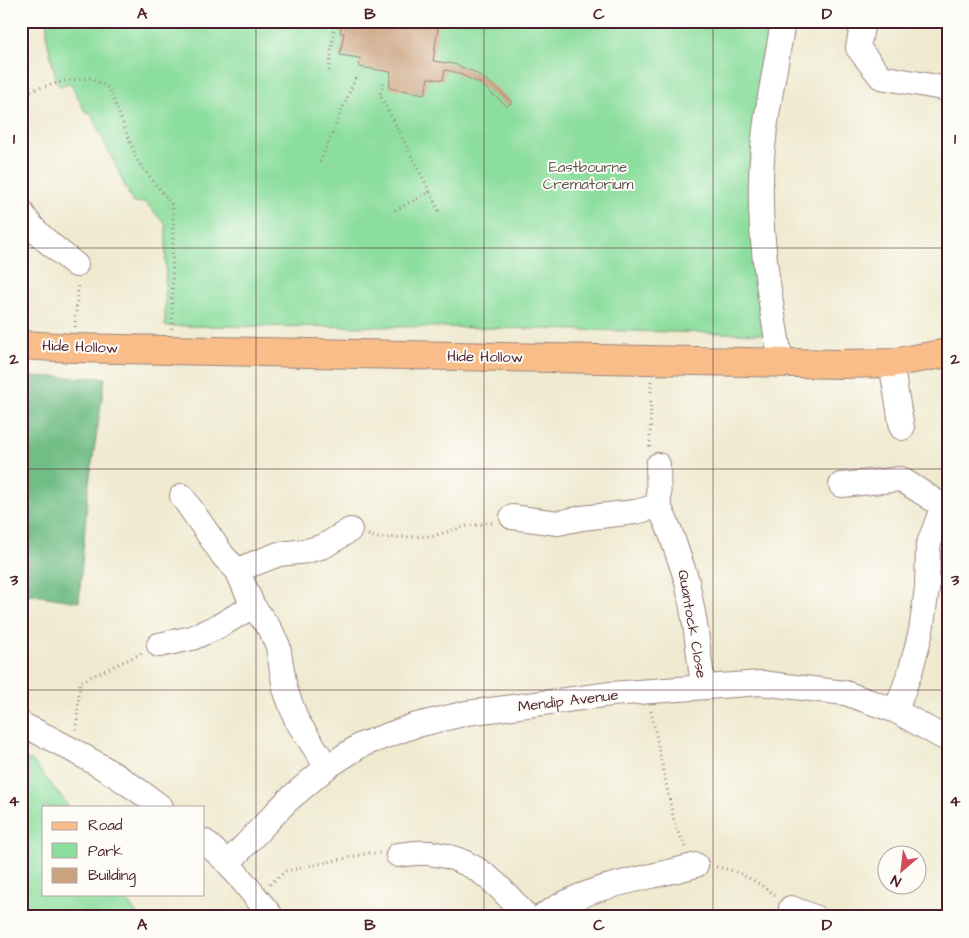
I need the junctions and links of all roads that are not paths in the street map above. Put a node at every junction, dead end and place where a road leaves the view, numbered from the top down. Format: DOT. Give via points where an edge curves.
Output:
graph roads {
  1 [pos="783,21"];
  2 [pos="863,21"];
  3 [pos="948,89"];
  4 [pos="21,211"];
  5 [pos="76,264"];
  6 [pos="21,345"];
  7 [pos="948,353"];
  8 [pos="781,363"];
  9 [pos="891,363"];
  10 [pos="902,428"];
  11 [pos="658,465"];
  12 [pos="841,485"];
  13 [pos="182,496"];
  14 [pos="659,506"];
  15 [pos="945,507"];
  16 [pos="512,517"];
  17 [pos="350,530"];
  18 [pos="237,570"];
  19 [pos="253,606"];
  20 [pos="159,645"];
  21 [pos="703,686"];
  22 [pos="896,711"];
  23 [pos="21,724"];
  24 [pos="948,740"];
  25 [pos="327,767"];
  26 [pos="160,806"];
  27 [pos="205,842"];
  28 [pos="398,854"];
  29 [pos="228,863"];
  30 [pos="696,865"];
  31 [pos="791,908"];
  32 [pos="272,917"];
  33 [pos="527,917"];
  34 [pos="541,917"];
  35 [pos="814,917"];
  1 -- 8 [label="street" via="765,121 761,181 764,246"];
  2 -- 3 [label="street" via="858,48 881,77"];
  4 -- 5 [label="street" via="44,237"];
  6 -- 8 [label="main road, Hide Hollow"];
  7 -- 9 [label="main road, Hide Hollow"];
  8 -- 9 [label="main road, Hide Hollow"];
  9 -- 10 [label="street"];
  11 -- 14 [label="street, Quantock Close"];
  12 -- 15 [label="street" via="901,478"];
  13 -- 18 [label="street" via="224,557"];
  14 -- 16 [label="street" via="558,524"];
  14 -- 21 [label="street, Quantock Close" via="687,581"];
  15 -- 22 [label="street" via="928,546 921,631"];
  17 -- 18 [label="street" via="324,546 278,554"];
  18 -- 19 [label="street"];
  19 -- 20 [label="street" via="192,638"];
  19 -- 25 [label="street" via="278,646 285,689 297,721"];
  21 -- 22 [label="street, Mendip Avenue" via="761,683 795,686 845,693"];
  21 -- 25 [label="street, Mendip Avenue" via="611,694 468,713 413,726 361,745"];
  22 -- 24 [label="street, Mendip Avenue"];
  23 -- 26 [label="street" via="66,745"];
  25 -- 29 [label="street, Mendip Avenue" via="287,802"];
  27 -- 29 [label="street"];
  28 -- 33 [label="street" via="436,854 476,867 497,884"];
  29 -- 32 [label="street"];
  30 -- 34 [label="street" via="591,891 559,904"];
  31 -- 35 [label="street"];
}
